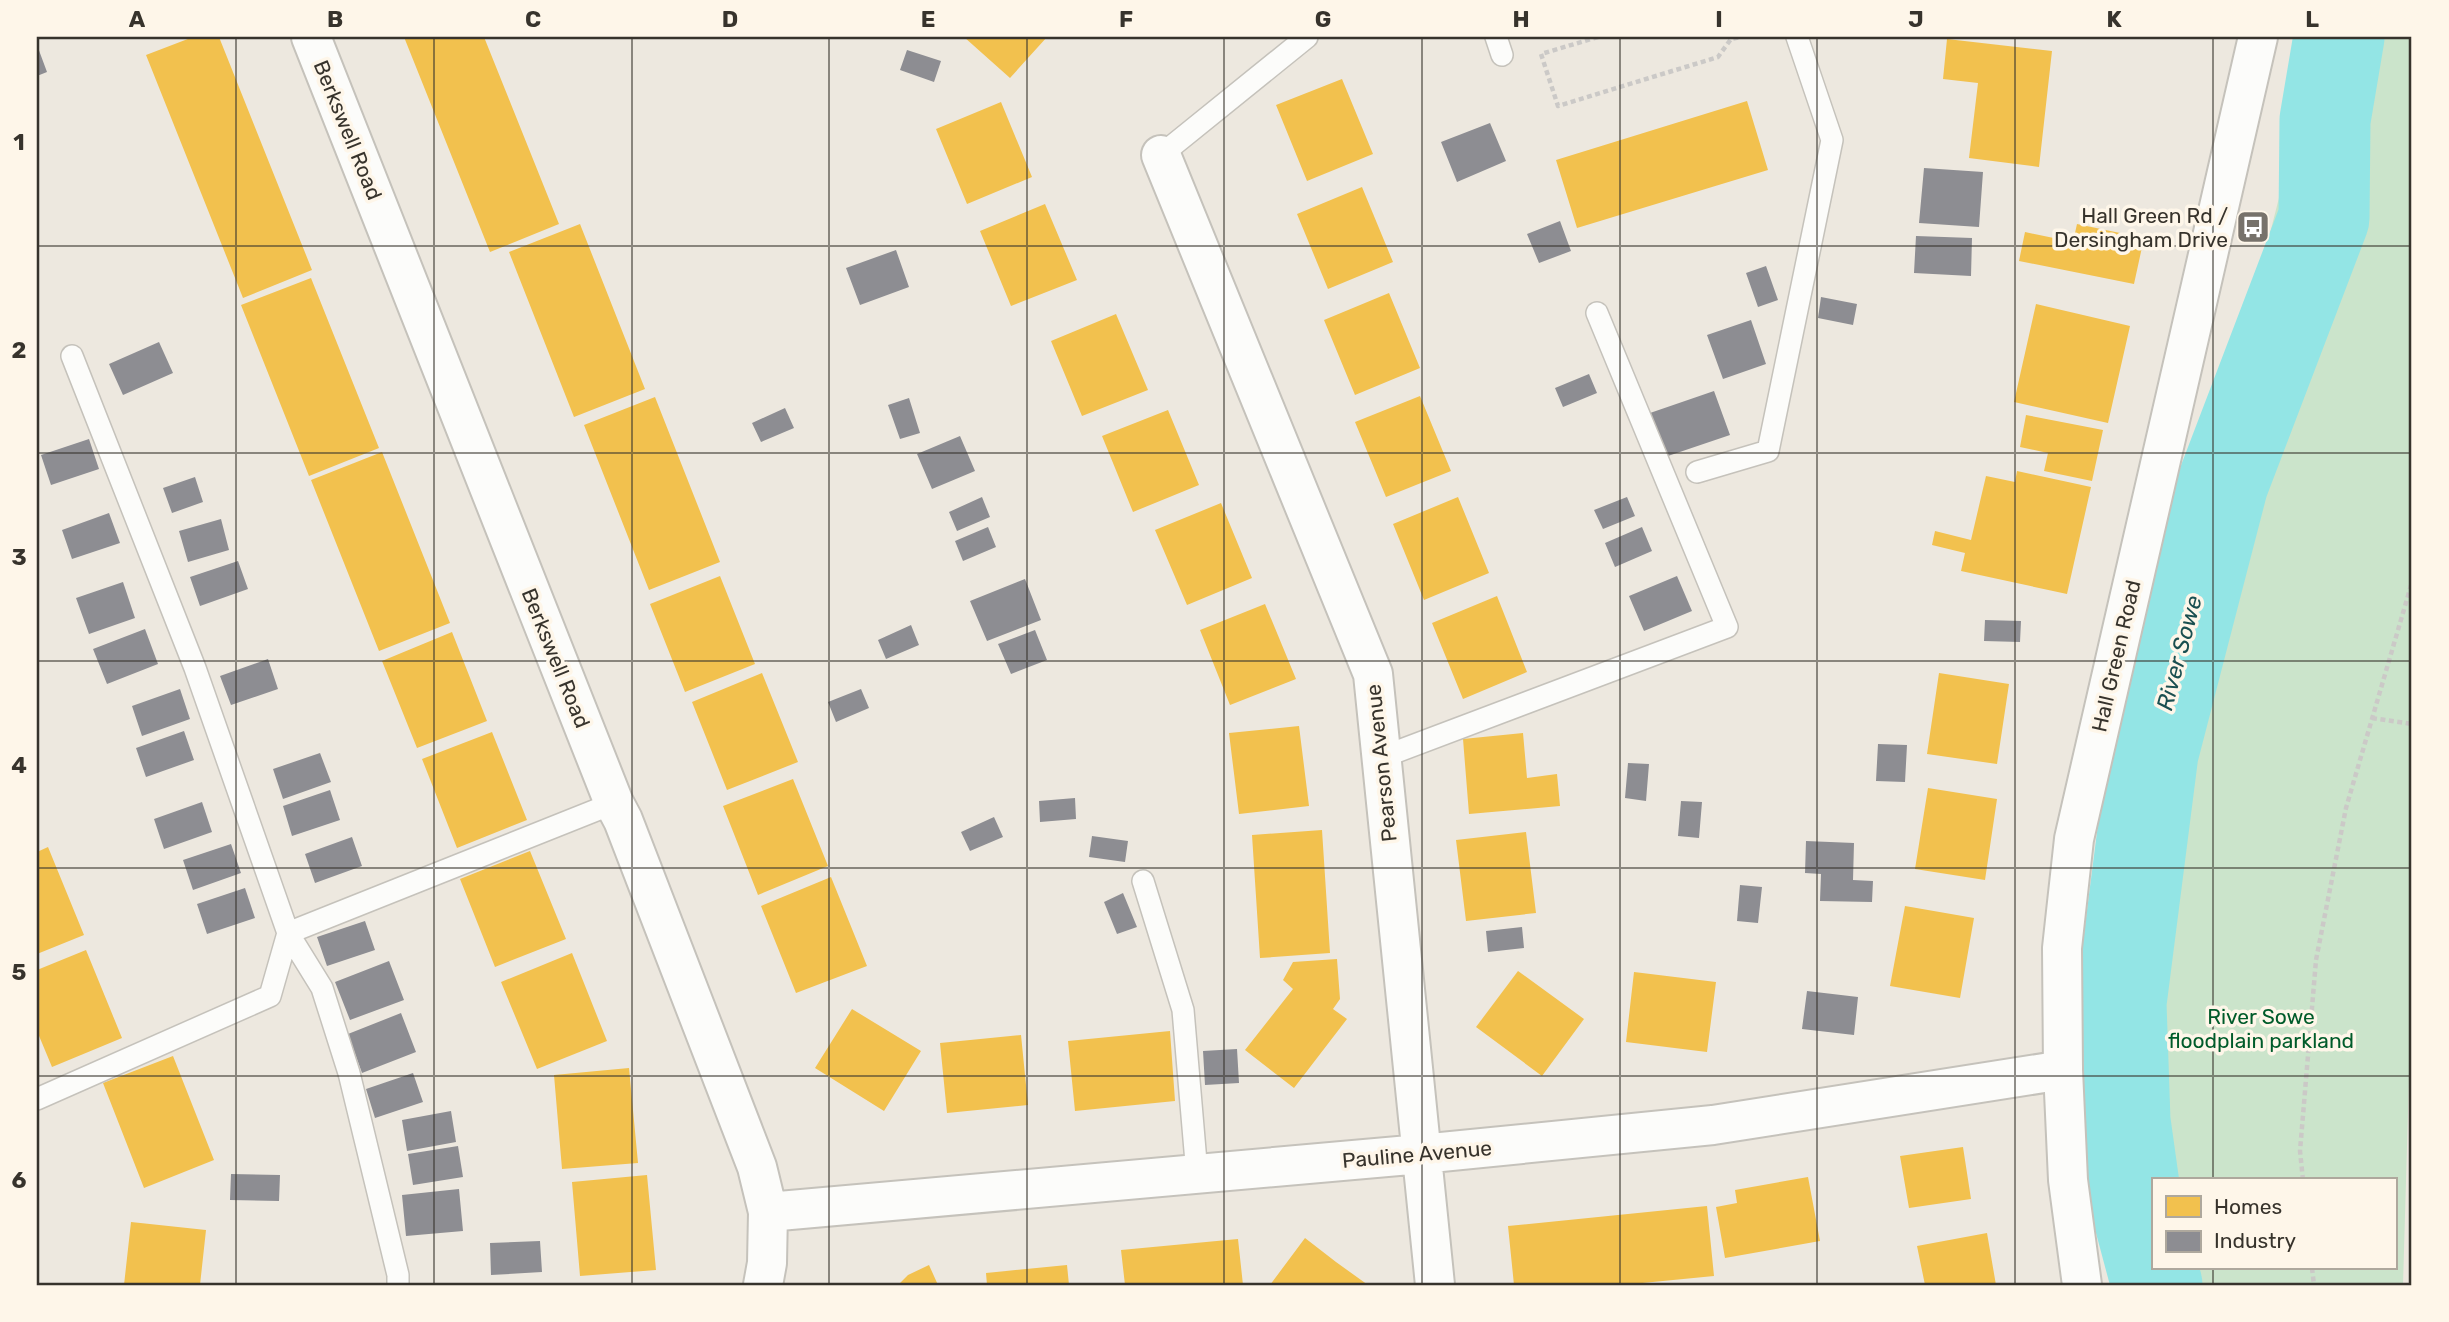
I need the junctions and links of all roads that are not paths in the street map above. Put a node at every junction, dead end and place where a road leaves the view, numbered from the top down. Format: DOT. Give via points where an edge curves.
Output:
graph roads {
  1 [pos="311,37"];
  2 [pos="1307,37"];
  3 [pos="1797,37"];
  4 [pos="2258,37"];
  5 [pos="1161,155"];
  6 [pos="1597,313"];
  7 [pos="72,356"];
  8 [pos="1697,472"];
  9 [pos="1380,758"];
  10 [pos="614,803"];
  11 [pos="1143,881"];
  12 [pos="288,933"];
  13 [pos="2063,1070"];
  14 [pos="37,1099"];
  15 [pos="1421,1154"];
  16 [pos="1197,1174"];
  17 [pos="768,1212"];
  18 [pos="398,1285"];
  19 [pos="763,1285"];
  20 [pos="1435,1285"];
  21 [pos="2082,1285"];
  1 -- 10 [label="street, Berkswell Road"];
  2 -- 5 [label="lane"];
  3 -- 8 [label="lane" via="1832,141 1768,451"];
  4 -- 13 [label="street, Hall Green Road" via="2074,839 2062,948"];
  5 -- 9 [label="street, Pearson Avenue" via="1373,674"];
  6 -- 9 [label="lane" via="1727,627"];
  7 -- 12 [label="lane" via="195,668"];
  9 -- 15 [label="street, Pearson Avenue"];
  10 -- 12 [label="lane"];
  10 -- 17 [label="street, Berkswell Road" via="757,1167"];
  11 -- 16 [label="lane" via="1183,1010"];
  12 -- 14 [label="lane" via="270,996"];
  12 -- 18 [label="lane" via="322,988 352,1086"];
  13 -- 15 [label="street, Pauline Avenue" via="1713,1125"];
  13 -- 21 [label="street, Hall Green Road" via="2068,1180"];
  15 -- 16 [label="street, Pauline Avenue"];
  15 -- 20 [label="street, Pearson Avenue"];
  16 -- 17 [label="street, Pauline Avenue"];
  17 -- 19 [label="street, Berkswell Road"];
}
